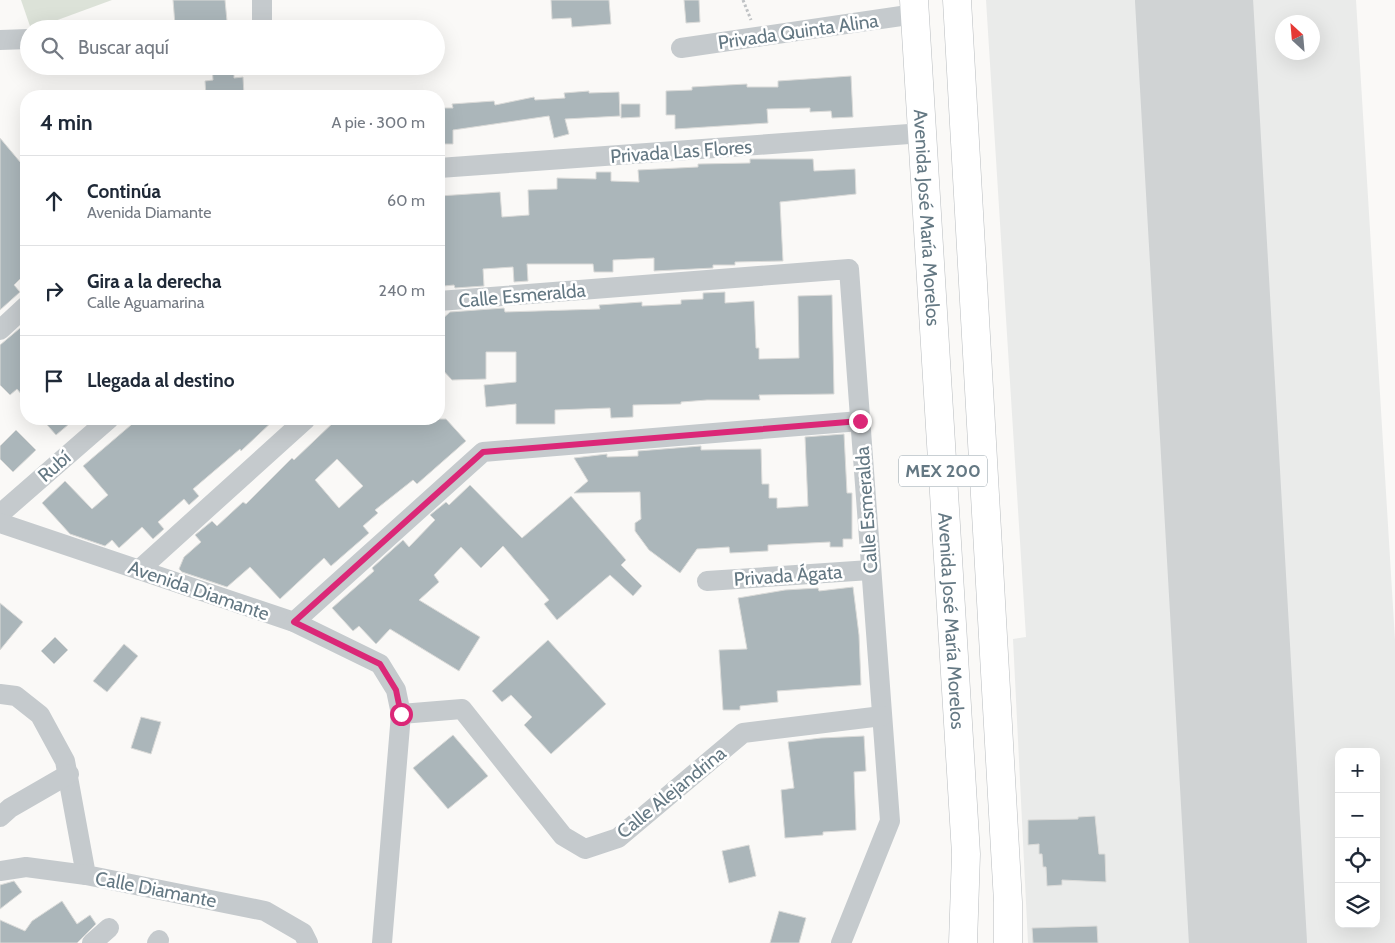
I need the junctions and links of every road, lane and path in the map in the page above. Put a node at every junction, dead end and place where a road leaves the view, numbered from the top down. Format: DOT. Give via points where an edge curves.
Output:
graph roads {
  1 [pos="262,0"];
  2 [pos="957,0"];
  3 [pos="914,7"];
  4 [pos="262,20"];
  5 [pos="20,39"];
  6 [pos="0,40"];
  7 [pos="681,48"];
  8 [pos="923,133"];
  9 [pos="445,168"];
  10 [pos="445,301"];
  11 [pos="20,312"];
  12 [pos="0,330"];
  13 [pos="860,421"];
  14 [pos="102,425"];
  15 [pos="299,425"];
  16 [pos="0,514"];
  17 [pos="0,522"];
  18 [pos="140,570"];
  19 [pos="870,570"];
  20 [pos="707,581"];
  21 [pos="294,622"];
  22 [pos="0,694"];
  23 [pos="401,714"];
  24 [pos="882,716"];
  25 [pos="69,774"];
  26 [pos="0,817"];
  27 [pos="0,871"];
  28 [pos="86,875"];
  29 [pos="109,928"];
  30 [pos="92,943"];
  31 [pos="308,943"];
  32 [pos="382,943"];
  33 [pos="841,943"];
  34 [pos="963,943"];
  35 [pos="1008,943"];
  1 -- 4 [label="street"];
  2 -- 35 [label="highway, MEX 200"];
  3 -- 7 [label="street, Privada Quinta Alina"];
  3 -- 8 [label="highway, Avenida José María Morelos / MEX 200"];
  5 -- 6 [label="street"];
  8 -- 9 [label="street, Privada Las Flores"];
  8 -- 34 [label="highway, Avenida José María Morelos / MEX 200" via="966,854"];
  10 -- 13 [label="street, Calle Esmeralda" via="849,269"];
  11 -- 12 [label="street"];
  13 -- 19 [label="street, Calle Esmeralda"];
  13 -- 21 [label="street" via="483,452"];
  14 -- 16 [label="street, Rubí"];
  15 -- 18 [label="street"];
  17 -- 18 [label="street, Avenida Diamante"];
  18 -- 21 [label="street, Avenida Diamante"];
  19 -- 20 [label="street, Privada Ágata"];
  19 -- 24 [label="street, Calle Esmeralda"];
  21 -- 23 [label="street, Avenida Diamante" via="380,664 396,690"];
  22 -- 25 [label="street, Calle Diamante" via="16,696 40,715"];
  23 -- 24 [label="street, Calle Alejandrina" via="462,709 563,836 585,848 618,838 743,732"];
  23 -- 32 [label="street, Avenida Diamante"];
  24 -- 33 [label="street, Calle Esmeralda" via="890,821"];
  25 -- 26 [label="street"];
  25 -- 28 [label="street, Calle Diamante"];
  27 -- 28 [label="street" via="26,867"];
  28 -- 31 [label="street, Calle Diamante" via="265,911 303,933"];
  29 -- 30 [label="street"];
}
